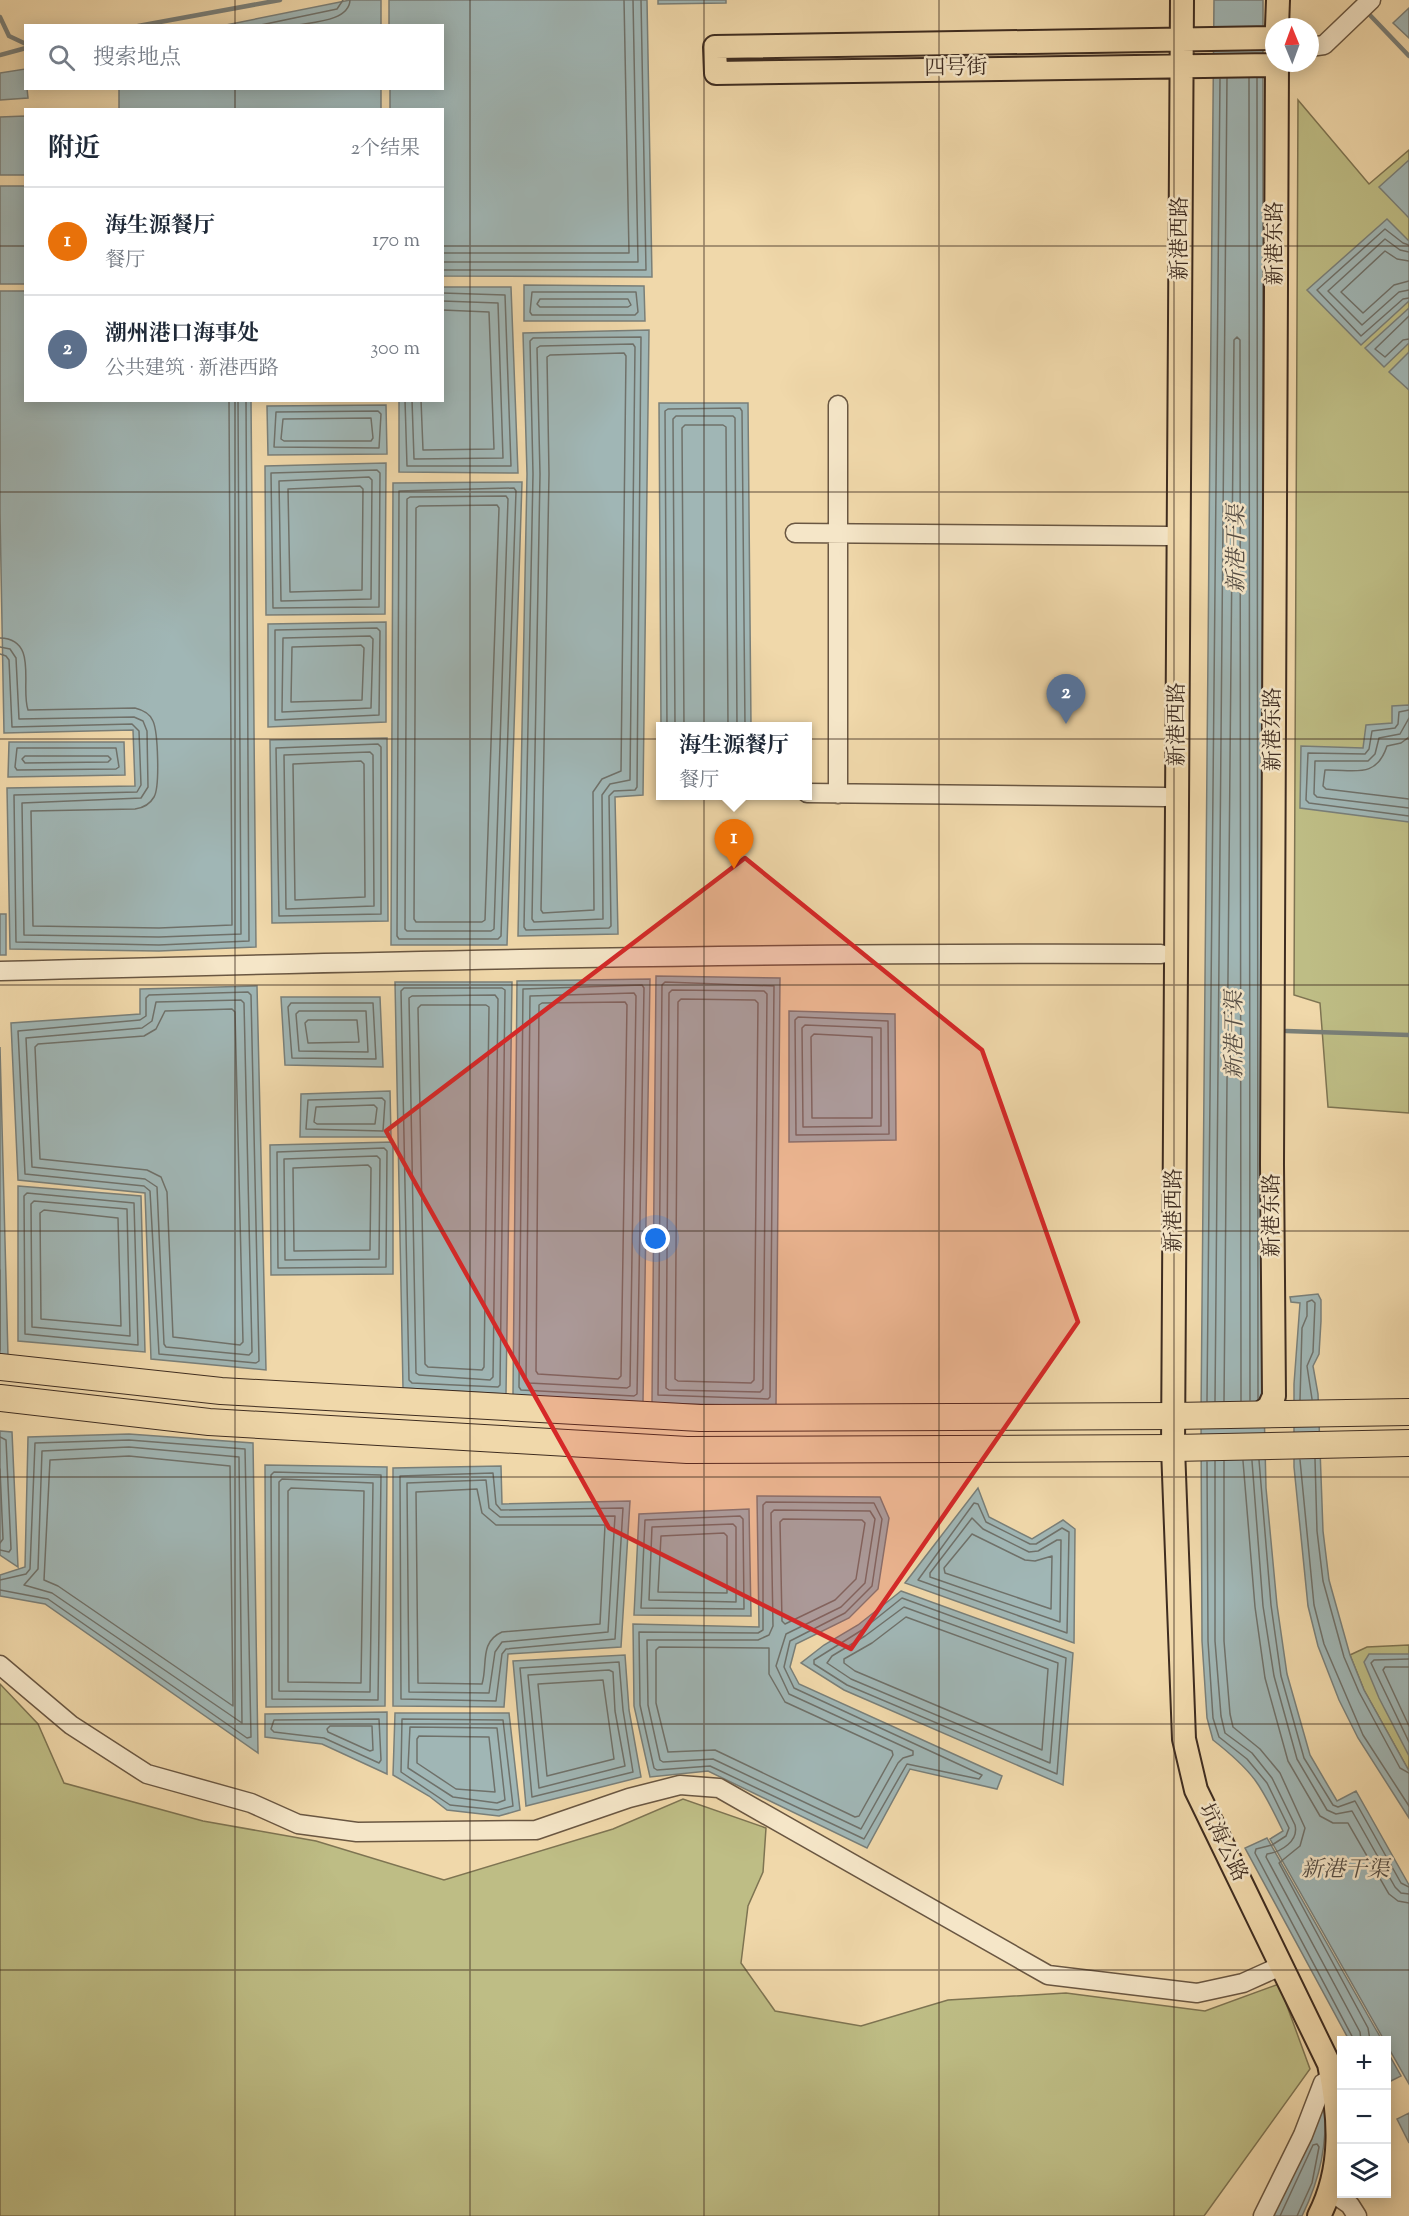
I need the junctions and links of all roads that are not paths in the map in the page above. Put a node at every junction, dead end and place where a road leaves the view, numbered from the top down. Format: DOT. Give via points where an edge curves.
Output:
graph roads {
  1 [pos="1182,0"];
  2 [pos="1278,0"];
  3 [pos="1371,0"];
  4 [pos="1277,18"];
  5 [pos="1265,38"];
  6 [pos="1319,46"];
  7 [pos="1265,64"];
  8 [pos="1277,72"];
  9 [pos="838,405"];
  10 [pos="795,533"];
  11 [pos="838,533"];
  12 [pos="1167,536"];
  13 [pos="812,793"];
  14 [pos="838,794"];
  15 [pos="1165,797"];
  16 [pos="1161,954"];
  17 [pos="0,971"];
  18 [pos="0,1367"];
  19 [pos="0,1398"];
  20 [pos="1274,1408"];
  21 [pos="1409,1412"];
  22 [pos="1182,1416"];
  23 [pos="1409,1443"];
  24 [pos="1173,1448"];
  25 [pos="0,1665"];
  26 [pos="1274,1969"];
  27 [pos="1323,2083"];
  28 [pos="1340,2198"];
  29 [pos="1263,2216"];
  30 [pos="1319,2216"];
  31 [pos="1357,2216"];
  1 -- 22 [label="main road, 新港西路"];
  2 -- 4 [label="main road"];
  3 -- 6 [label="street"];
  5 -- 7 [label="main road, 四号街" via="715,47 716,73"];
  8 -- 20 [label="main road, 新港东路"];
  9 -- 11 [label="street"];
  10 -- 11 [label="street"];
  11 -- 12 [label="street"];
  11 -- 14 [label="street"];
  13 -- 14 [label="street"];
  14 -- 15 [label="street"];
  16 -- 17 [label="street" via="478,958"];
  18 -- 22 [label="highway" via="221,1391 700,1418"];
  19 -- 24 [label="highway" via="208,1422 687,1450"];
  20 -- 21 [label="highway" via="1323,1414"];
  20 -- 22 [label="highway"];
  22 -- 24 [label="main road, 新港西路"];
  23 -- 24 [label="highway"];
  24 -- 30 [label="main road, 坑海公路" via="1184,1739 1196,1790 1329,2064 1338,2108 1337,2154 1327,2200"];
  25 -- 26 [label="street" via="71,1725 147,1774 251,1803 298,1824 357,1832 536,1830 680,1785 719,1788 1048,1976 1197,1993 1243,1983"];
  27 -- 29 [label="street" via="1303,2135"];
  28 -- 31 [label="street"];
}
